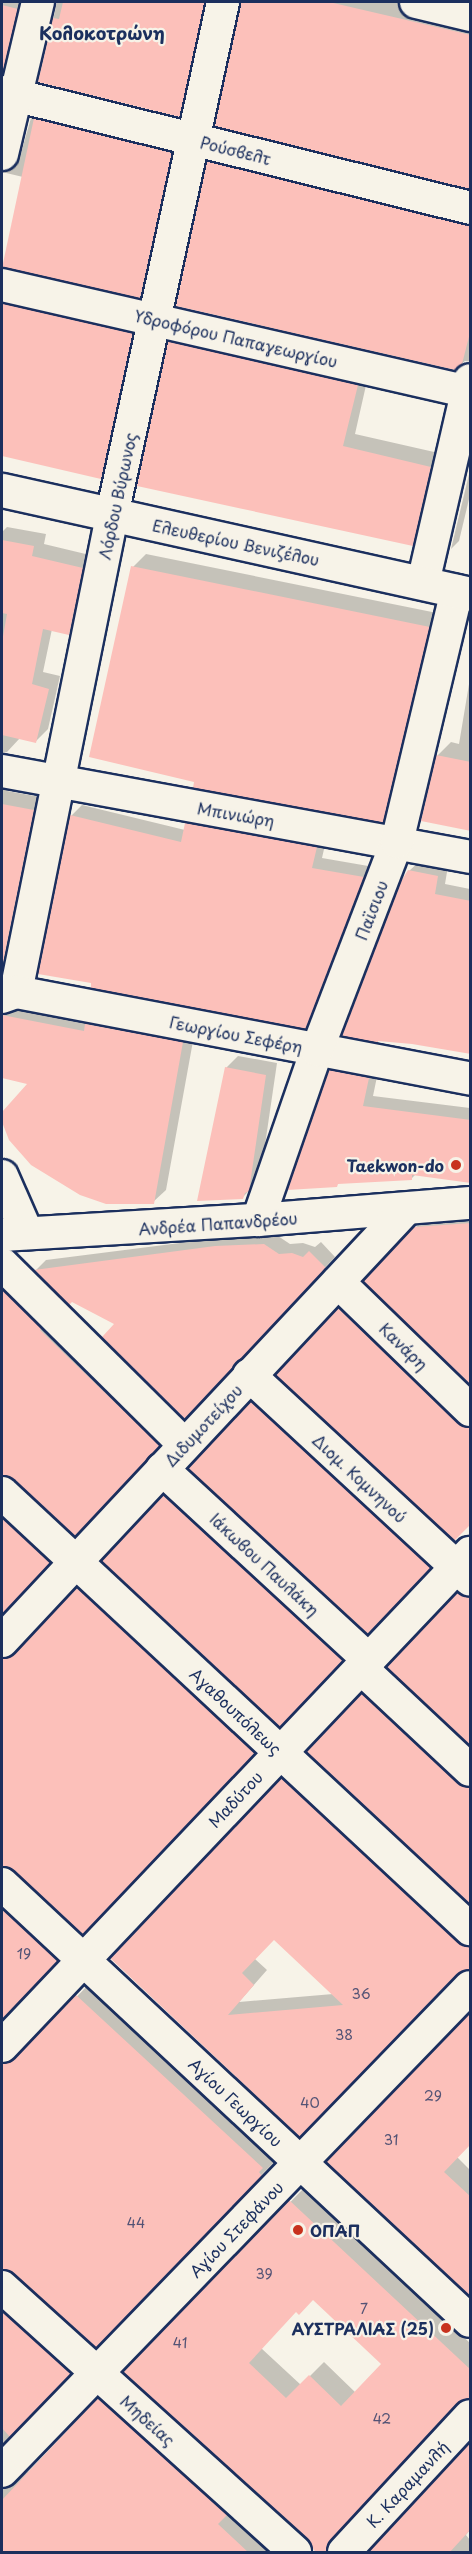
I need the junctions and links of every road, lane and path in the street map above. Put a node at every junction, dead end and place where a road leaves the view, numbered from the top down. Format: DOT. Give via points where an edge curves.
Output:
graph roads {
  1 [pos="38,2"];
  2 [pos="223,2"];
  3 [pos="416,2"];
  4 [pos="471,15"];
  5 [pos="8,93"];
  6 [pos="192,139"];
  7 [pos="2,154"];
  8 [pos="471,208"];
  9 [pos="2,285"];
  10 [pos="154,320"];
  11 [pos="470,388"];
  12 [pos="2,490"];
  13 [pos="112,515"];
  14 [pos="423,584"];
  15 [pos="464,593"];
  16 [pos="2,771"];
  17 [pos="60,782"];
  18 [pos="397,842"];
  19 [pos="471,857"];
  20 [pos="9,994"];
  21 [pos="317,1050"];
  22 [pos="471,1079"];
  23 [pos="2,1176"];
  24 [pos="471,1203"];
  25 [pos="405,1210"];
  26 [pos="258,1220"];
  27 [pos="14,1234"];
  28 [pos="2,1264"];
  29 [pos="338,1282"];
  30 [pos="249,1375"];
  31 [pos="471,1410"];
  32 [pos="185,1445"];
  33 [pos="162,1469"];
  34 [pos="2,1493"];
  35 [pos="75,1562"];
  36 [pos="466,1567"];
  37 [pos="2,1641"];
  38 [pos="365,1664"];
  39 [pos="280,1752"];
  40 [pos="471,1770"];
  41 [pos="2,1884"];
  42 [pos="471,1929"];
  43 [pos="84,1960"];
  44 [pos="471,1987"];
  45 [pos="2,2046"];
  46 [pos="301,2163"];
  47 [pos="2,2287"];
  48 [pos="471,2321"];
  49 [pos="97,2373"];
  50 [pos="471,2416"];
  51 [pos="2,2471"];
  52 [pos="295,2553"];
  53 [pos="345,2553"];
  1 -- 5 [label="street"];
  2 -- 6 [label="street, Λόρδου Βύρωνος"];
  3 -- 4 [label="street"];
  5 -- 6 [label="street, Ρούσβελτ"];
  5 -- 7 [label="street"];
  6 -- 8 [label="street, Ρούσβελτ"];
  6 -- 10 [label="street, Λόρδου Βύρωνος"];
  9 -- 10 [label="street, Υδροφόρου Παπαγεωργίου"];
  10 -- 11 [label="street, Υδροφόρου Παπαγεωργίου"];
  10 -- 13 [label="street, Λόρδου Βύρωνος"];
  11 -- 14 [label="street"];
  12 -- 13 [label="main road, Ελευθερίου Βενιζέλου"];
  13 -- 14 [label="main road, Ελευθερίου Βενιζέλου"];
  13 -- 17 [label="street, Λόρδου Βύρωνος"];
  14 -- 15 [label="main road, Ελευθερίου Βενιζέλου"];
  15 -- 18 [label="street, Παϊσιου"];
  16 -- 17 [label="street, Μπινιώρη"];
  17 -- 18 [label="street, Μπινιώρη"];
  17 -- 20 [label="street, Λόρδου Βύρωνος"];
  18 -- 19 [label="street, Μπινιώρη"];
  18 -- 21 [label="street, Παϊσιου"];
  20 -- 21 [label="street, Γεωργίου Σεφέρη"];
  21 -- 22 [label="street, Γεωργίου Σεφέρη"];
  21 -- 26 [label="street, Παϊσιου"];
  23 -- 27 [label="street, Ανδρέα Παπανδρέου"];
  24 -- 25 [label="street, Ανδρέα Παπανδρέου"];
  25 -- 26 [label="street, Ανδρέα Παπανδρέου"];
  25 -- 29 [label="street, Διδυμοτείχου"];
  26 -- 27 [label="street, Ανδρέα Παπανδρέου"];
  28 -- 32 [label="street"];
  29 -- 30 [label="street, Διδυμοτείχου"];
  29 -- 31 [label="street, Κανάρη"];
  30 -- 32 [label="street, Διδυμοτείχου"];
  30 -- 36 [label="street, Διομ. Κομνηνού"];
  32 -- 33 [label="street, Διδυμοτείχου"];
  33 -- 35 [label="street, Διδυμοτείχου"];
  33 -- 38 [label="street, Ιάκωβου Παυλάκη"];
  34 -- 35 [label="street, Αγαθουπόλεως"];
  35 -- 37 [label="street, Διδυμοτείχου"];
  35 -- 39 [label="street, Αγαθουπόλεως"];
  36 -- 38 [label="street, Μαδύτου"];
  38 -- 39 [label="street, Μαδύτου"];
  38 -- 40 [label="street, Ιάκωβου Παυλάκη"];
  39 -- 42 [label="street, Αγαθουπόλεως"];
  39 -- 43 [label="street, Μαδύτου"];
  41 -- 43 [label="street, Αγίου Γεωργίου"];
  43 -- 45 [label="street, Μαδύτου"];
  43 -- 46 [label="street, Αγίου Γεωργίου"];
  44 -- 46 [label="street, Αγίου Στεφάνου"];
  46 -- 48 [label="street, Αγίου Γεωργίου"];
  46 -- 49 [label="street, Αγίου Στεφάνου"];
  47 -- 49 [label="street, Μηδείας"];
  49 -- 51 [label="street, Αγίου Στεφάνου"];
  49 -- 52 [label="street, Μηδείας"];
  50 -- 53 [label="street, Κ. Καραμανλή"];
}
